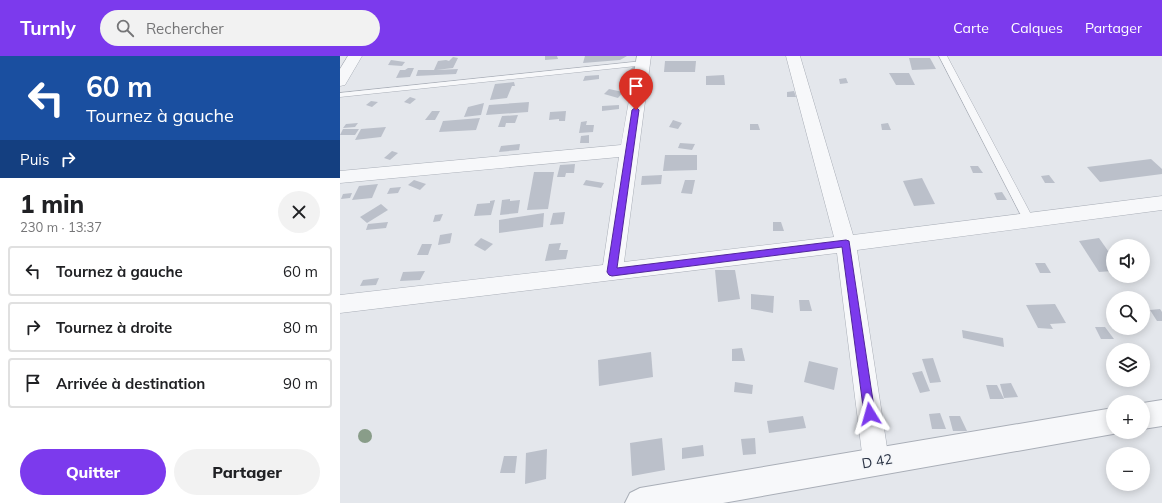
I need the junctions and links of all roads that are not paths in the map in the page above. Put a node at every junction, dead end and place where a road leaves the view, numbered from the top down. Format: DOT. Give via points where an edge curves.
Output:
graph roads {
  1 [pos="355,56"];
  2 [pos="793,56"];
  3 [pos="943,56"];
  4 [pos="644,60"];
  5 [pos="340,82"];
  6 [pos="340,95"];
  7 [pos="629,150"];
  8 [pos="340,177"];
  9 [pos="1162,203"];
  10 [pos="1029,220"];
  11 [pos="846,244"];
  12 [pos="612,272"];
  13 [pos="340,304"];
  14 [pos="1162,413"];
  15 [pos="1150,415"];
  16 [pos="1106,422"];
  17 [pos="876,461"];
  18 [pos="640,503"];
  1 -- 5 [label="street"];
  2 -- 11 [label="street"];
  3 -- 10 [label="lane"];
  4 -- 6 [label="lane"];
  4 -- 7 [label="street"];
  7 -- 8 [label="street"];
  7 -- 12 [label="street"];
  9 -- 10 [label="street"];
  10 -- 11 [label="street"];
  11 -- 12 [label="street"];
  11 -- 17 [label="street"];
  12 -- 13 [label="street"];
  14 -- 15 [label="street"];
  16 -- 17 [label="street, D 42 / D 42"];
  17 -- 18 [label="street, D 42 / D 42"];
}
